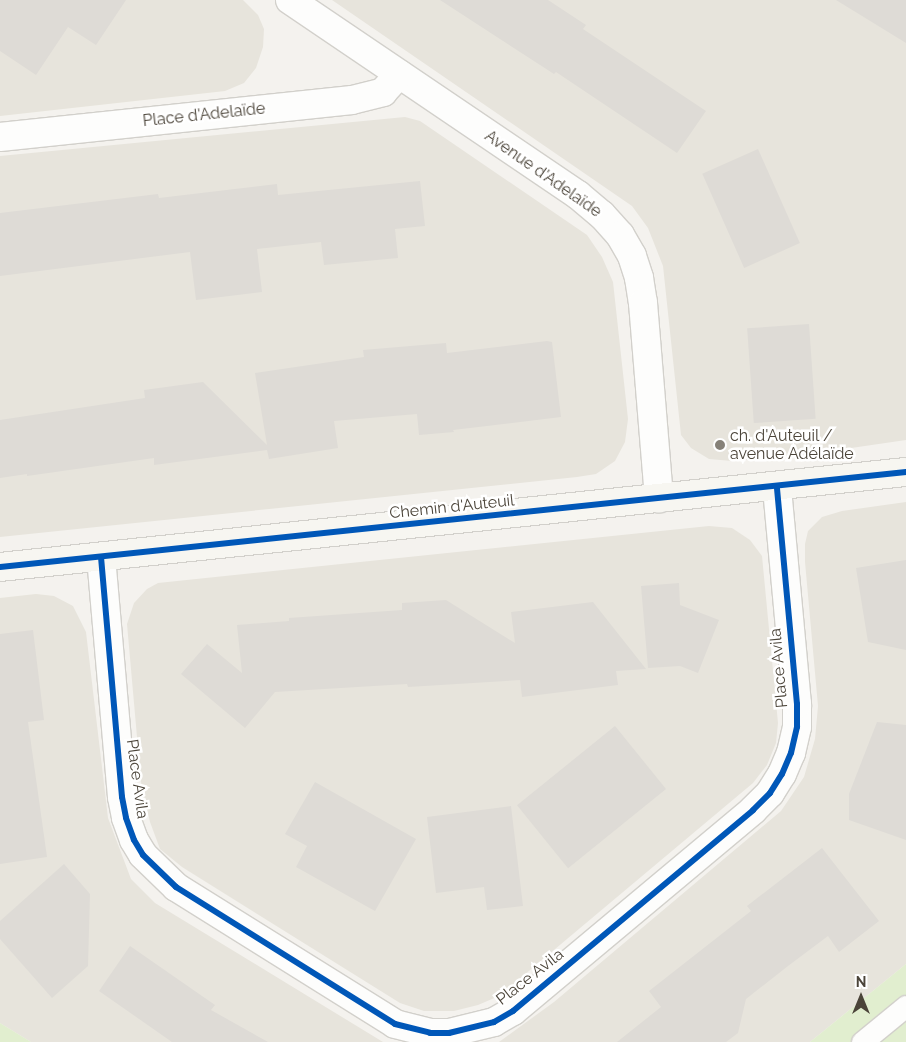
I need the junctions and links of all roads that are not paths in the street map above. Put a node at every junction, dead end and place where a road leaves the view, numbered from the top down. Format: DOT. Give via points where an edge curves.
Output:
graph roads {
  1 [pos="290,0"];
  2 [pos="399,74"];
  3 [pos="0,137"];
  4 [pos="906,472"];
  5 [pos="777,487"];
  6 [pos="659,498"];
  7 [pos="101,557"];
  8 [pos="0,567"];
  9 [pos="906,1006"];
  10 [pos="862,1042"];
  1 -- 2 [label="street, Avenue d'Adelaïde"];
  2 -- 3 [label="street, Place d'Adelaïde" via="383,92 352,100"];
  2 -- 6 [label="street, Avenue d'Adelaïde" via="578,195 620,235 632,256 640,286"];
  4 -- 5 [label="street, Chemin d'Auteuil"];
  5 -- 6 [label="street, Chemin d'Auteuil"];
  5 -- 7 [label="street, Place Avila" via="797,704 797,727 782,774 770,793 753,810 513,1011 494,1022 448,1033 412,1030 395,1024 176,887 143,855 126,818 122,797"];
  6 -- 7 [label="street, Chemin d'Auteuil"];
  7 -- 8 [label="street, Chemin d'Auteuil"];
  9 -- 10 [label="lane"];
}
